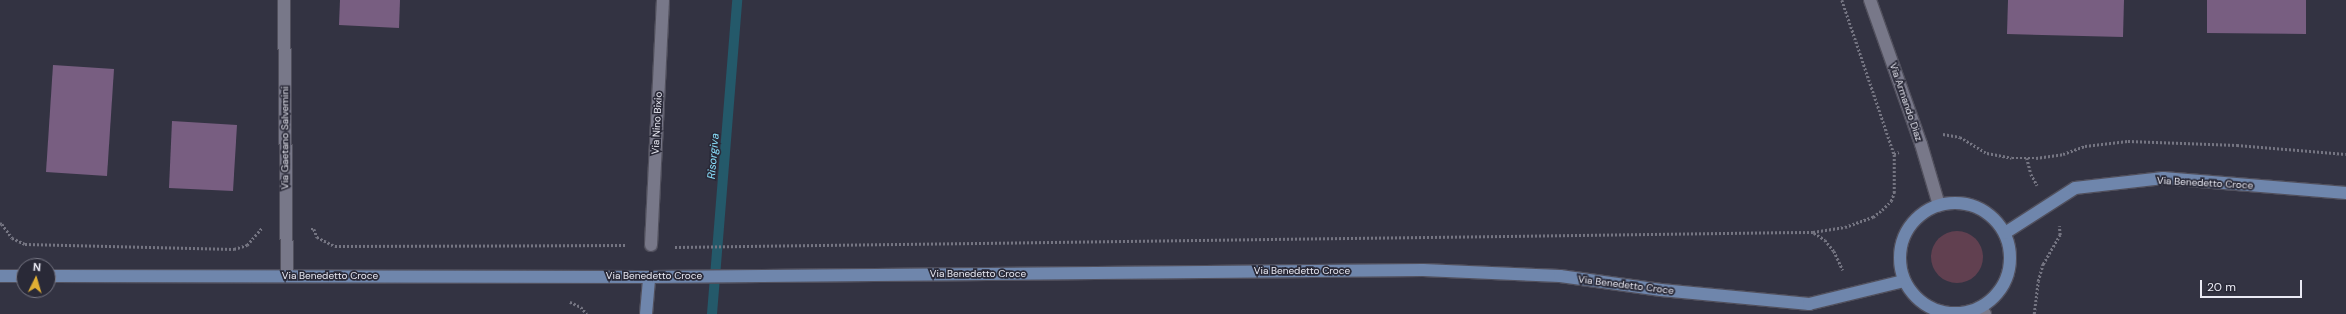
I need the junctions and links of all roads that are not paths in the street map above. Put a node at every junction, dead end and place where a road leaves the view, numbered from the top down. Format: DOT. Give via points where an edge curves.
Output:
graph roads {
  1 [pos="284,0"];
  2 [pos="663,0"];
  3 [pos="1870,0"];
  4 [pos="2346,193"];
  5 [pos="1939,205"];
  6 [pos="2005,233"];
  7 [pos="651,245"];
  8 [pos="0,276"];
  9 [pos="16,276"];
  10 [pos="56,276"];
  11 [pos="287,276"];
  12 [pos="649,277"];
  13 [pos="1904,281"];
  14 [pos="1983,311"];
  15 [pos="646,314"];
  1 -- 11 [label="street, Via Gaetano Salvemini"];
  2 -- 7 [label="street, Via Nino Bixio"];
  3 -- 5 [label="street, Via Armando Diaz" via="1921,144"];
  4 -- 6 [label="street, Via Benedetto Croce" via="2162,178 2075,188"];
  5 -- 6 [label="street" via="1963,203 1978,207 1995,219"];
  5 -- 13 [label="street" via="1921,214 1909,226 1902,241 1899,262"];
  6 -- 14 [label="street" via="2010,247 2011,262 2006,282"];
  8 -- 9 [label="street"];
  10 -- 11 [label="street, Via Benedetto Croce"];
  11 -- 12 [label="street, Via Benedetto Croce"];
  12 -- 13 [label="street, Via Benedetto Croce" via="1423,270 1560,276 1661,290 1809,304"];
  12 -- 15 [label="street"];
  13 -- 14 [label="street" via="1915,297 1929,308 1949,313"];
}
